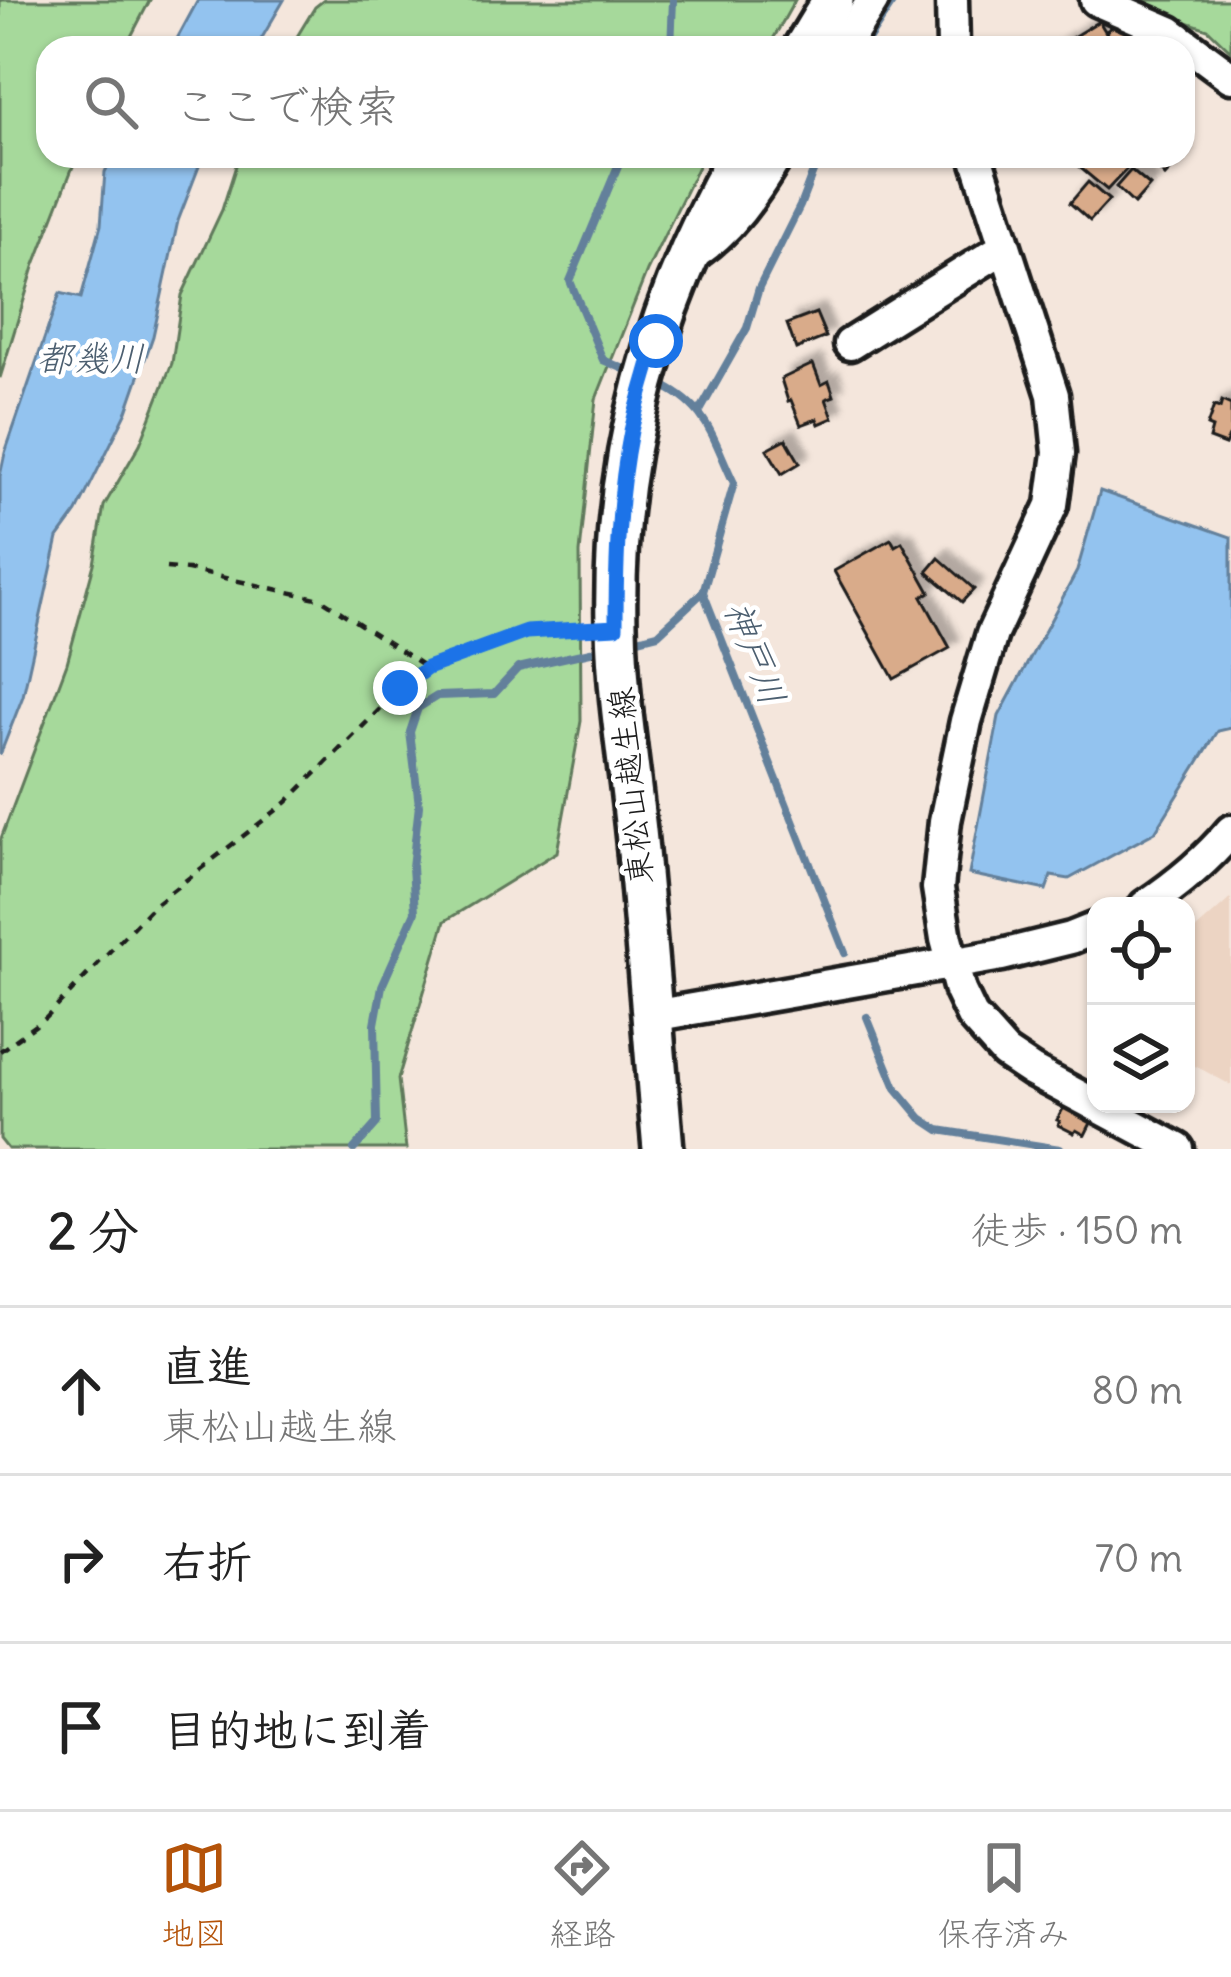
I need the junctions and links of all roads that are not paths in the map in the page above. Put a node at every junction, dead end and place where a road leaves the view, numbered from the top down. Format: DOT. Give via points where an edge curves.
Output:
graph roads {
  1 [pos="833,0"];
  2 [pos="873,0"];
  3 [pos="952,0"];
  4 [pos="1096,0"];
  5 [pos="810,36"];
  6 [pos="850,36"];
  7 [pos="953,36"];
  8 [pos="1176,36"];
  9 [pos="1195,48"];
  10 [pos="1231,76"];
  11 [pos="732,168"];
  12 [pos="769,168"];
  13 [pos="980,168"];
  14 [pos="1005,247"];
  15 [pos="685,260"];
  16 [pos="850,344"];
  17 [pos="1231,831"];
  18 [pos="1159,897"];
  19 [pos="1087,931"];
  20 [pos="952,964"];
  21 [pos="652,1016"];
  22 [pos="663,1149"];
  23 [pos="1178,1149"];
  1 -- 5 [label="main road"];
  2 -- 6 [label="street"];
  3 -- 7 [label="street"];
  4 -- 8 [label="street"];
  9 -- 10 [label="street"];
  11 -- 15 [label="main road, 東松山越生線"];
  12 -- 15 [label="street" via="734,218"];
  13 -- 14 [label="street"];
  14 -- 16 [label="street"];
  14 -- 20 [label="street" via="1053,394 1059,453 1052,505 992,634 965,721 938,888"];
  15 -- 21 [label="main road, 東松山越生線" via="631,432 616,556 622,730"];
  17 -- 18 [label="street"];
  19 -- 20 [label="street"];
  20 -- 21 [label="street"];
  20 -- 23 [label="street" via="972,1016 1005,1053"];
  21 -- 22 [label="main road, 東松山越生線"];
}
